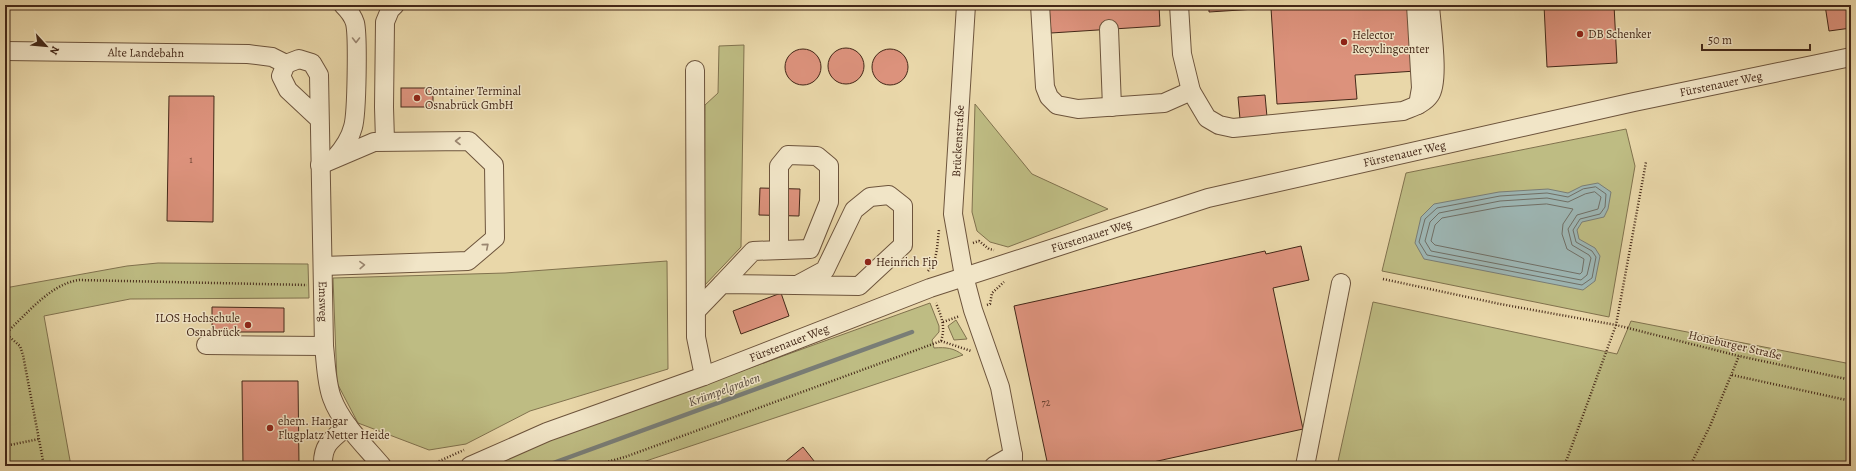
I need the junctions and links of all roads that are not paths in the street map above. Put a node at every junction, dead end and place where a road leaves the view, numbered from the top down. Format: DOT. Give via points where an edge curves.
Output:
graph roads {
  1 [pos="343,5"];
  2 [pos="384,5"];
  3 [pos="395,5"];
  4 [pos="966,5"];
  5 [pos="1040,5"];
  6 [pos="1178,5"];
  7 [pos="1416,5"];
  8 [pos="1430,5"];
  9 [pos="1109,29"];
  10 [pos="5,52"];
  11 [pos="1851,57"];
  12 [pos="286,64"];
  13 [pos="695,70"];
  14 [pos="1191,91"];
  15 [pos="1418,105"];
  16 [pos="1112,107"];
  17 [pos="319,118"];
  18 [pos="380,142"];
  19 [pos="328,161"];
  20 [pos="779,250"];
  21 [pos="323,266"];
  22 [pos="964,276"];
  23 [pos="1341,283"];
  24 [pos="722,284"];
  25 [pos="799,284"];
  26 [pos="696,311"];
  27 [pos="206,345"];
  28 [pos="324,346"];
  29 [pos="704,376"];
  30 [pos="348,426"];
  31 [pos="1013,460"];
  32 [pos="323,466"];
  33 [pos="382,466"];
  34 [pos="470,466"];
  35 [pos="994,466"];
  36 [pos="1305,466"];
  1 -- 19 [label="street, one-way" via="355,22 354,126 348,140"];
  2 -- 18 [label="street" via="376,21 374,50"];
  3 -- 18 [label="street" via="385,22 384,107"];
  4 -- 22 [label="street, Brückenstraße" via="953,214"];
  5 -- 16 [label="street" via="1046,87 1049,97 1056,104 1067,108"];
  6 -- 14 [label="street" via="1182,54"];
  7 -- 15 [label="street" via="1421,88"];
  8 -- 15 [label="street" via="1435,79 1430,95"];
  9 -- 16 [label="street"];
  10 -- 12 [label="street, Alte Landebahn" via="248,54 272,57"];
  11 -- 22 [label="street, Fürstenauer Weg" via="1634,102 1208,198"];
  12 -- 17 [label="street" via="281,76 288,90"];
  12 -- 17 [label="street, Emsweg" via="299,59 312,63 319,75"];
  13 -- 26 [label="street"];
  14 -- 15 [label="street" via="1207,118 1219,125 1233,128 1403,111"];
  14 -- 16 [label="street" via="1164,103"];
  17 -- 19 [label="street, Emsweg"];
  18 -- 19 [label="street"];
  21 -- 18 [label="street, one-way" via="468,261 495,238 494,166 469,141"];
  19 -- 21 [label="street, Emsweg"];
  20 -- 20 [label="street" via="779,166 788,155 817,156 829,166 829,202 810,249"];
  20 -- 24 [label="street" via="753,251"];
  21 -- 28 [label="street, Emsweg"];
  22 -- 29 [label="street, Fürstenauer Weg"];
  22 -- 31 [label="street" via="1000,387"];
  23 -- 36 [label="street"];
  24 -- 25 [label="street"];
  24 -- 26 [label="street"];
  25 -- 25 [label="street" via="858,286 903,245 903,206 889,195 870,197 854,210 825,270"];
  26 -- 29 [label="street" via="696,337"];
  27 -- 28 [label="street"];
  28 -- 30 [label="street, Emsweg" via="320,376"];
  29 -- 34 [label="street, Fürstenauer Weg" via="547,432"];
  30 -- 32 [label="street" via="329,442 322,454"];
  30 -- 33 [label="street, Emsweg"];
  31 -- 35 [label="street"];
}
